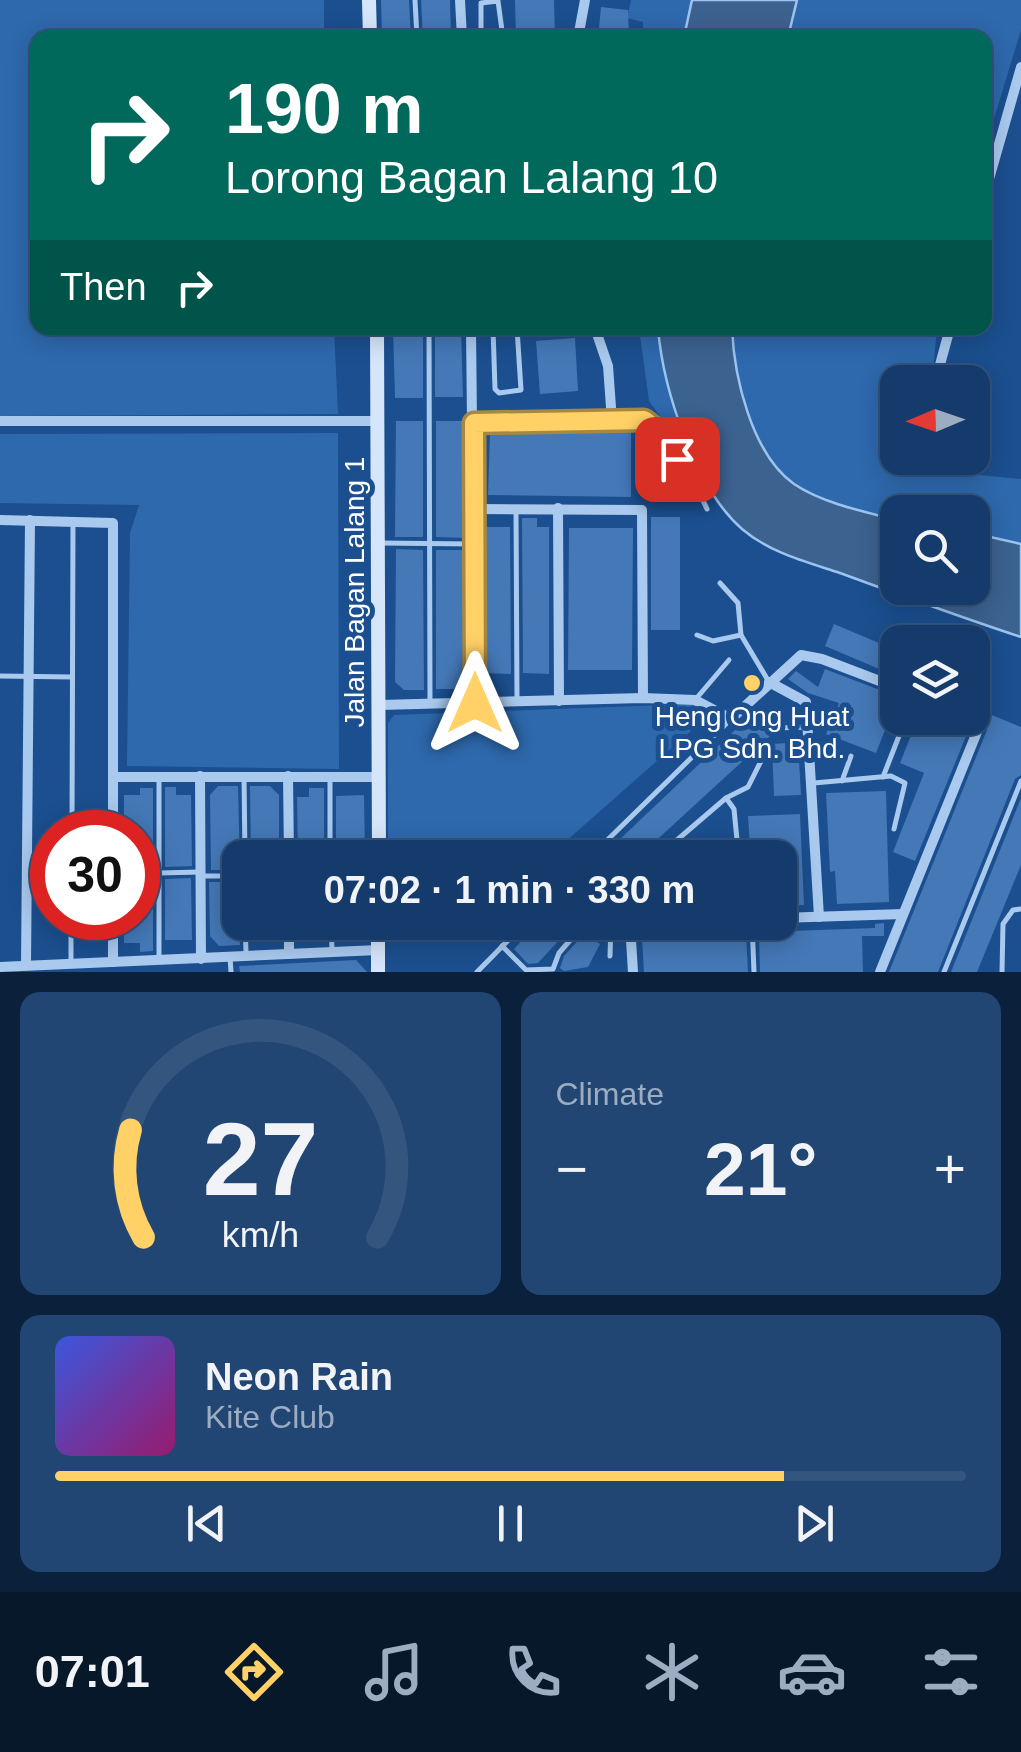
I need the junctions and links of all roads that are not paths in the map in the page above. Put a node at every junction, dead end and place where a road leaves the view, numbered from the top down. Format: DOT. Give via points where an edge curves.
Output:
graph roads {
  1 [pos="369,0"];
  2 [pos="416,0"];
  3 [pos="460,0"];
  4 [pos="585,0"];
  5 [pos="370,30"];
  6 [pos="417,30"];
  7 [pos="462,30"];
  8 [pos="482,30"];
  9 [pos="502,30"];
  10 [pos="579,30"];
  11 [pos="1021,67"];
  12 [pos="992,168"];
  13 [pos="378,335"];
  14 [pos="428,335"];
  15 [pos="471,335"];
  16 [pos="493,335"];
  17 [pos="518,335"];
  18 [pos="597,335"];
  19 [pos="948,335"];
  20 [pos="940,365"];
  21 [pos="633,420"];
  22 [pos="0,421"];
  23 [pos="379,421"];
  24 [pos="612,421"];
  25 [pos="474,423"];
  26 [pos="475,508"];
  27 [pos="516,508"];
  28 [pos="558,508"];
  29 [pos="707,509"];
  30 [pos="0,520"];
  31 [pos="30,520"];
  32 [pos="73,520"];
  33 [pos="380,543"];
  34 [pos="430,543"];
  35 [pos="474,544"];
  36 [pos="720,583"];
  37 [pos="698,635"];
  38 [pos="742,635"];
  39 [pos="729,660"];
  40 [pos="0,676"];
  41 [pos="29,677"];
  42 [pos="73,677"];
  43 [pos="880,681"];
  44 [pos="769,682"];
  45 [pos="642,698"];
  46 [pos="695,700"];
  47 [pos="560,702"];
  48 [pos="475,703"];
  49 [pos="517,703"];
  50 [pos="430,704"];
  51 [pos="380,705"];
  52 [pos="731,720"];
  53 [pos="810,726"];
  54 [pos="775,728"];
  55 [pos="899,735"];
  56 [pos="976,735"];
  57 [pos="764,755"];
  58 [pos="851,756"];
  59 [pos="159,776"];
  60 [pos="200,776"];
  61 [pos="244,776"];
  62 [pos="288,776"];
  63 [pos="113,777"];
  64 [pos="330,777"];
  65 [pos="379,777"];
  66 [pos="883,778"];
  67 [pos="1021,780"];
  68 [pos="842,781"];
  69 [pos="814,783"];
  70 [pos="726,798"];
  71 [pos="72,810"];
  72 [pos="113,810"];
  73 [pos="159,810"];
  74 [pos="894,829"];
  75 [pos="245,840"];
  76 [pos="289,840"];
  77 [pos="330,840"];
  78 [pos="379,840"];
  79 [pos="608,840"];
  80 [pos="677,840"];
  81 [pos="737,840"];
  82 [pos="160,873"];
  83 [pos="200,874"];
  84 [pos="222,875"];
  85 [pos="1021,909"];
  86 [pos="903,914"];
  87 [pos="819,917"];
  88 [pos="797,918"];
  89 [pos="72,940"];
  90 [pos="112,940"];
  91 [pos="159,940"];
  92 [pos="246,940"];
  93 [pos="288,940"];
  94 [pos="332,940"];
  95 [pos="378,940"];
  96 [pos="508,940"];
  97 [pos="570,940"];
  98 [pos="611,940"];
  99 [pos="631,940"];
  100 [pos="753,940"];
  101 [pos="502,946"];
  102 [pos="378,950"];
  103 [pos="332,952"];
  104 [pos="288,954"];
  105 [pos="246,956"];
  106 [pos="610,956"];
  107 [pos="230,957"];
  108 [pos="159,960"];
  109 [pos="201,960"];
  110 [pos="112,962"];
  111 [pos="71,964"];
  112 [pos="26,965"];
  113 [pos="0,967"];
  114 [pos="230,972"];
  115 [pos="378,972"];
  116 [pos="477,972"];
  117 [pos="633,972"];
  118 [pos="754,972"];
  119 [pos="880,972"];
  120 [pos="944,972"];
  121 [pos="1002,972"];
  1 -- 5 [label="main road"];
  2 -- 6 [label="lane"];
  3 -- 7 [label="street"];
  4 -- 10 [label="street"];
  8 -- 9 [label="lane" via="481,3 498,1"];
  11 -- 12 [label="street"];
  13 -- 23 [label="main road, Jalan Bagan Lalang 1"];
  14 -- 34 [label="lane"];
  15 -- 25 [label="street"];
  16 -- 17 [label="lane" via="499,393 521,390"];
  18 -- 24 [label="street" via="608,366"];
  19 -- 20 [label="street"];
  21 -- 24 [label="street"];
  21 -- 29 [label="lane" via="653,425"];
  22 -- 23 [label="street"];
  23 -- 33 [label="main road, Jalan Bagan Lalang 1"];
  24 -- 25 [label="street"];
  25 -- 26 [label="street"];
  26 -- 27 [label="street"];
  26 -- 35 [label="street"];
  27 -- 28 [label="street"];
  27 -- 49 [label="lane"];
  28 -- 45 [label="street" via="642,510"];
  28 -- 47 [label="street"];
  30 -- 31 [label="street"];
  31 -- 32 [label="street"];
  31 -- 41 [label="street"];
  32 -- 42 [label="lane"];
  32 -- 63 [label="street" via="110,520 115,529"];
  33 -- 34 [label="lane"];
  33 -- 51 [label="main road, Jalan Bagan Lalang 1"];
  34 -- 35 [label="lane"];
  34 -- 50 [label="lane"];
  35 -- 48 [label="street"];
  36 -- 38 [label="lane" via="738,603"];
  37 -- 38 [label="lane" via="714,641"];
  38 -- 44 [label="lane"];
  39 -- 46 [label="lane"];
  40 -- 41 [label="lane"];
  41 -- 42 [label="lane"];
  41 -- 112 [label="street"];
  42 -- 71 [label="lane"];
  43 -- 44 [label="street" via="811,655 798,656"];
  44 -- 52 [label="street"];
  44 -- 53 [label="street" via="806,702"];
  45 -- 46 [label="street"];
  45 -- 47 [label="street"];
  46 -- 52 [label="street"];
  47 -- 49 [label="street"];
  48 -- 49 [label="street"];
  48 -- 50 [label="street"];
  50 -- 51 [label="street"];
  51 -- 65 [label="main road, Jalan Bagan Lalang 1"];
  52 -- 79 [label="lane"];
  53 -- 54 [label="lane"];
  53 -- 69 [label="street"];
  55 -- 66 [label="lane"];
  56 -- 86 [label="street"];
  57 -- 70 [label="lane" via="748,787"];
  58 -- 68 [label="lane"];
  59 -- 60 [label="street"];
  59 -- 63 [label="street"];
  59 -- 73 [label="lane"];
  60 -- 61 [label="street"];
  60 -- 83 [label="street"];
  61 -- 62 [label="street"];
  61 -- 75 [label="lane"];
  62 -- 64 [label="street"];
  62 -- 76 [label="street"];
  63 -- 72 [label="street"];
  64 -- 65 [label="street"];
  64 -- 77 [label="lane"];
  65 -- 78 [label="main road, Jalan Bagan Lalang 1"];
  66 -- 68 [label="lane"];
  66 -- 74 [label="lane" via="891,776 906,788"];
  67 -- 120 [label="lane"];
  68 -- 69 [label="lane"];
  69 -- 87 [label="street"];
  70 -- 80 [label="lane"];
  70 -- 81 [label="lane" via="734,808"];
  82 -- 83 [label="lane"];
  83 -- 84 [label="lane"];
  83 -- 109 [label="street"];
  85 -- 121 [label="lane" via="1002,924"];
  86 -- 87 [label="street"];
  86 -- 119 [label="street"];
  87 -- 88 [label="street"];
  89 -- 111 [label="lane"];
  90 -- 110 [label="street"];
  91 -- 108 [label="lane"];
  92 -- 105 [label="lane"];
  93 -- 104 [label="street"];
  94 -- 103 [label="lane"];
  95 -- 102 [label="main road"];
  96 -- 101 [label="lane"];
  97 -- 101 [label="lane" via="554,969 526,970"];
  98 -- 106 [label="lane"];
  99 -- 117 [label="street"];
  100 -- 118 [label="lane"];
  101 -- 116 [label="lane"];
  102 -- 103 [label="street"];
  102 -- 115 [label="main road"];
  103 -- 104 [label="street"];
  104 -- 105 [label="street"];
  105 -- 107 [label="street"];
  107 -- 109 [label="street"];
  107 -- 114 [label="lane"];
  108 -- 109 [label="street"];
  108 -- 110 [label="street"];
  110 -- 111 [label="street"];
  111 -- 112 [label="street"];
  112 -- 113 [label="street"];
}
